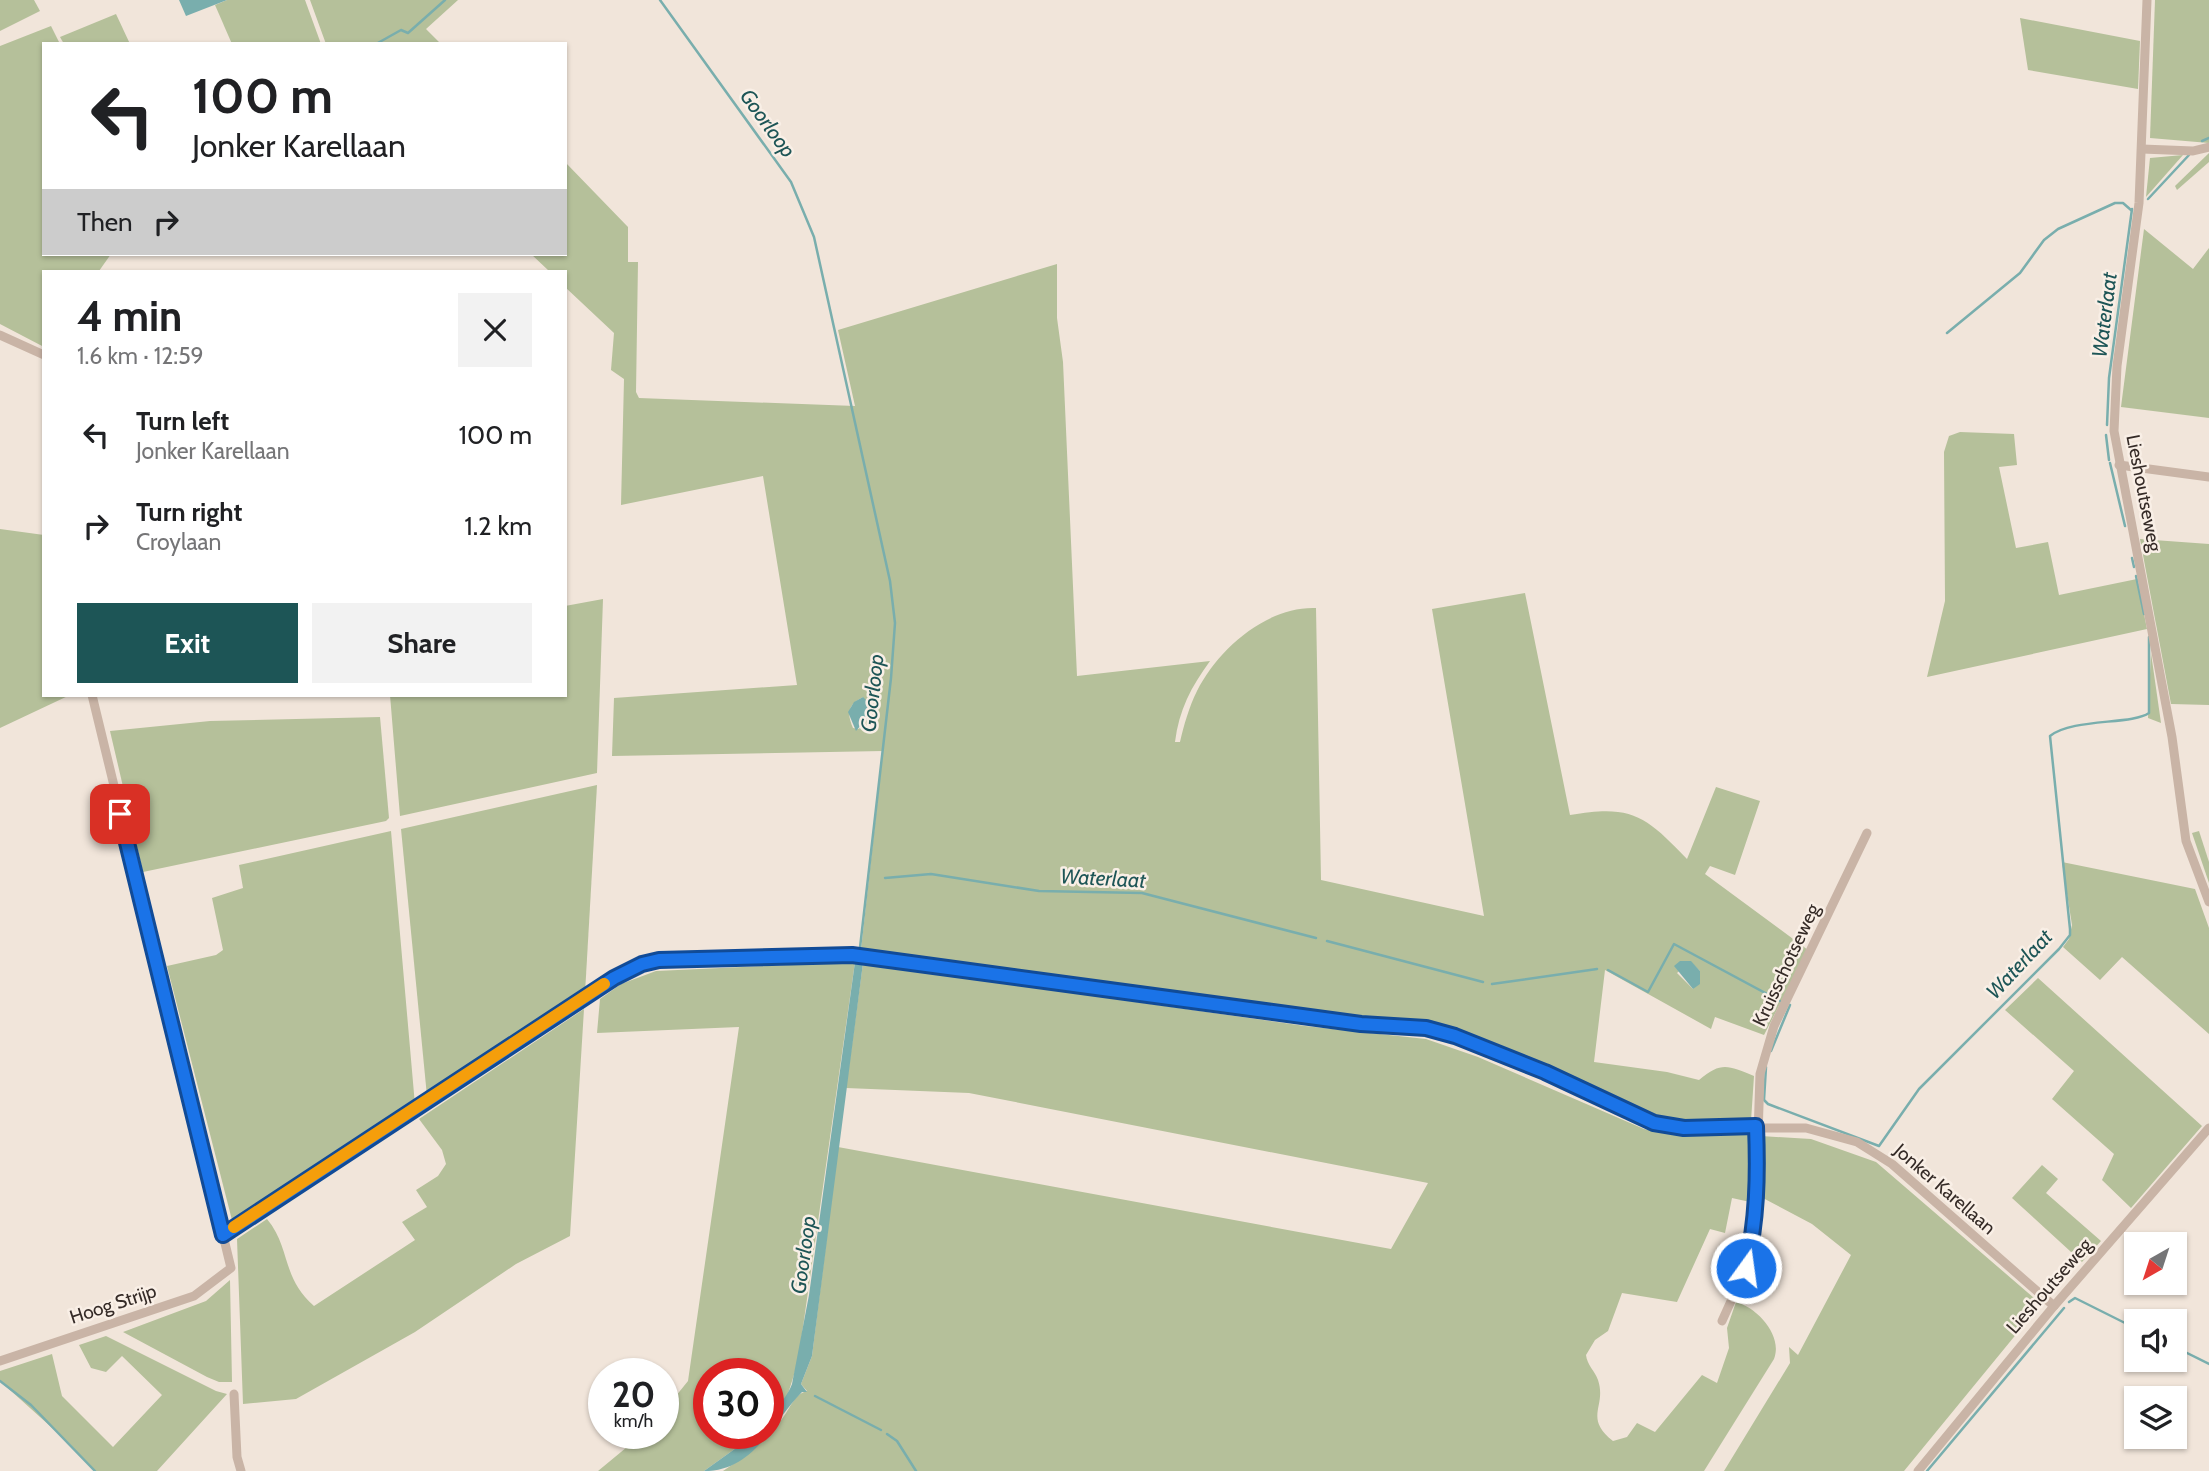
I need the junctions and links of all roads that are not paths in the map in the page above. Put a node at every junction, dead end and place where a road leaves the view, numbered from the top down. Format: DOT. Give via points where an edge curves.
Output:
graph roads {
  1 [pos="2147,0"];
  2 [pos="2209,147"];
  3 [pos="2142,149"];
  4 [pos="0,335"];
  5 [pos="42,354"];
  6 [pos="2119,465"];
  7 [pos="2209,477"];
  8 [pos="92,697"];
  9 [pos="1867,833"];
  10 [pos="2209,902"];
  11 [pos="1756,1126"];
  12 [pos="2209,1128"];
  13 [pos="223,1235"];
  14 [pos="2053,1306"];
  15 [pos="1722,1321"];
  16 [pos="0,1360"];
  17 [pos="234,1394"];
  18 [pos="241,1471"];
  19 [pos="1918,1471"];
  1 -- 3 [label="street, Lieshoutseweg"];
  2 -- 3 [label="street"];
  3 -- 6 [label="street, Lieshoutseweg" via="2118,366 2114,431"];
  4 -- 5 [label="street"];
  6 -- 7 [label="street"];
  6 -- 10 [label="street, Lieshoutseweg" via="2143,572 2186,841"];
  8 -- 13 [label="street"];
  9 -- 11 [label="street, Kruisschotseweg" via="1774,1026 1759,1074"];
  11 -- 13 [label="street, Jonker Karellaan" via="1684,1128 1654,1123 1545,1072 1426,1028 1361,1024 852,955 659,960 614,978"];
  11 -- 14 [label="street, Jonker Karellaan" via="1821,1130 1873,1151"];
  11 -- 15 [label="street, Kruisschotseweg" via="1755,1229 1746,1268"];
  12 -- 14 [label="street, Lieshoutseweg"];
  13 -- 16 [label="street, Hoog Strijp" via="231,1268 194,1296"];
  14 -- 19 [label="street, Lieshoutseweg"];
  17 -- 18 [label="street"];
}
